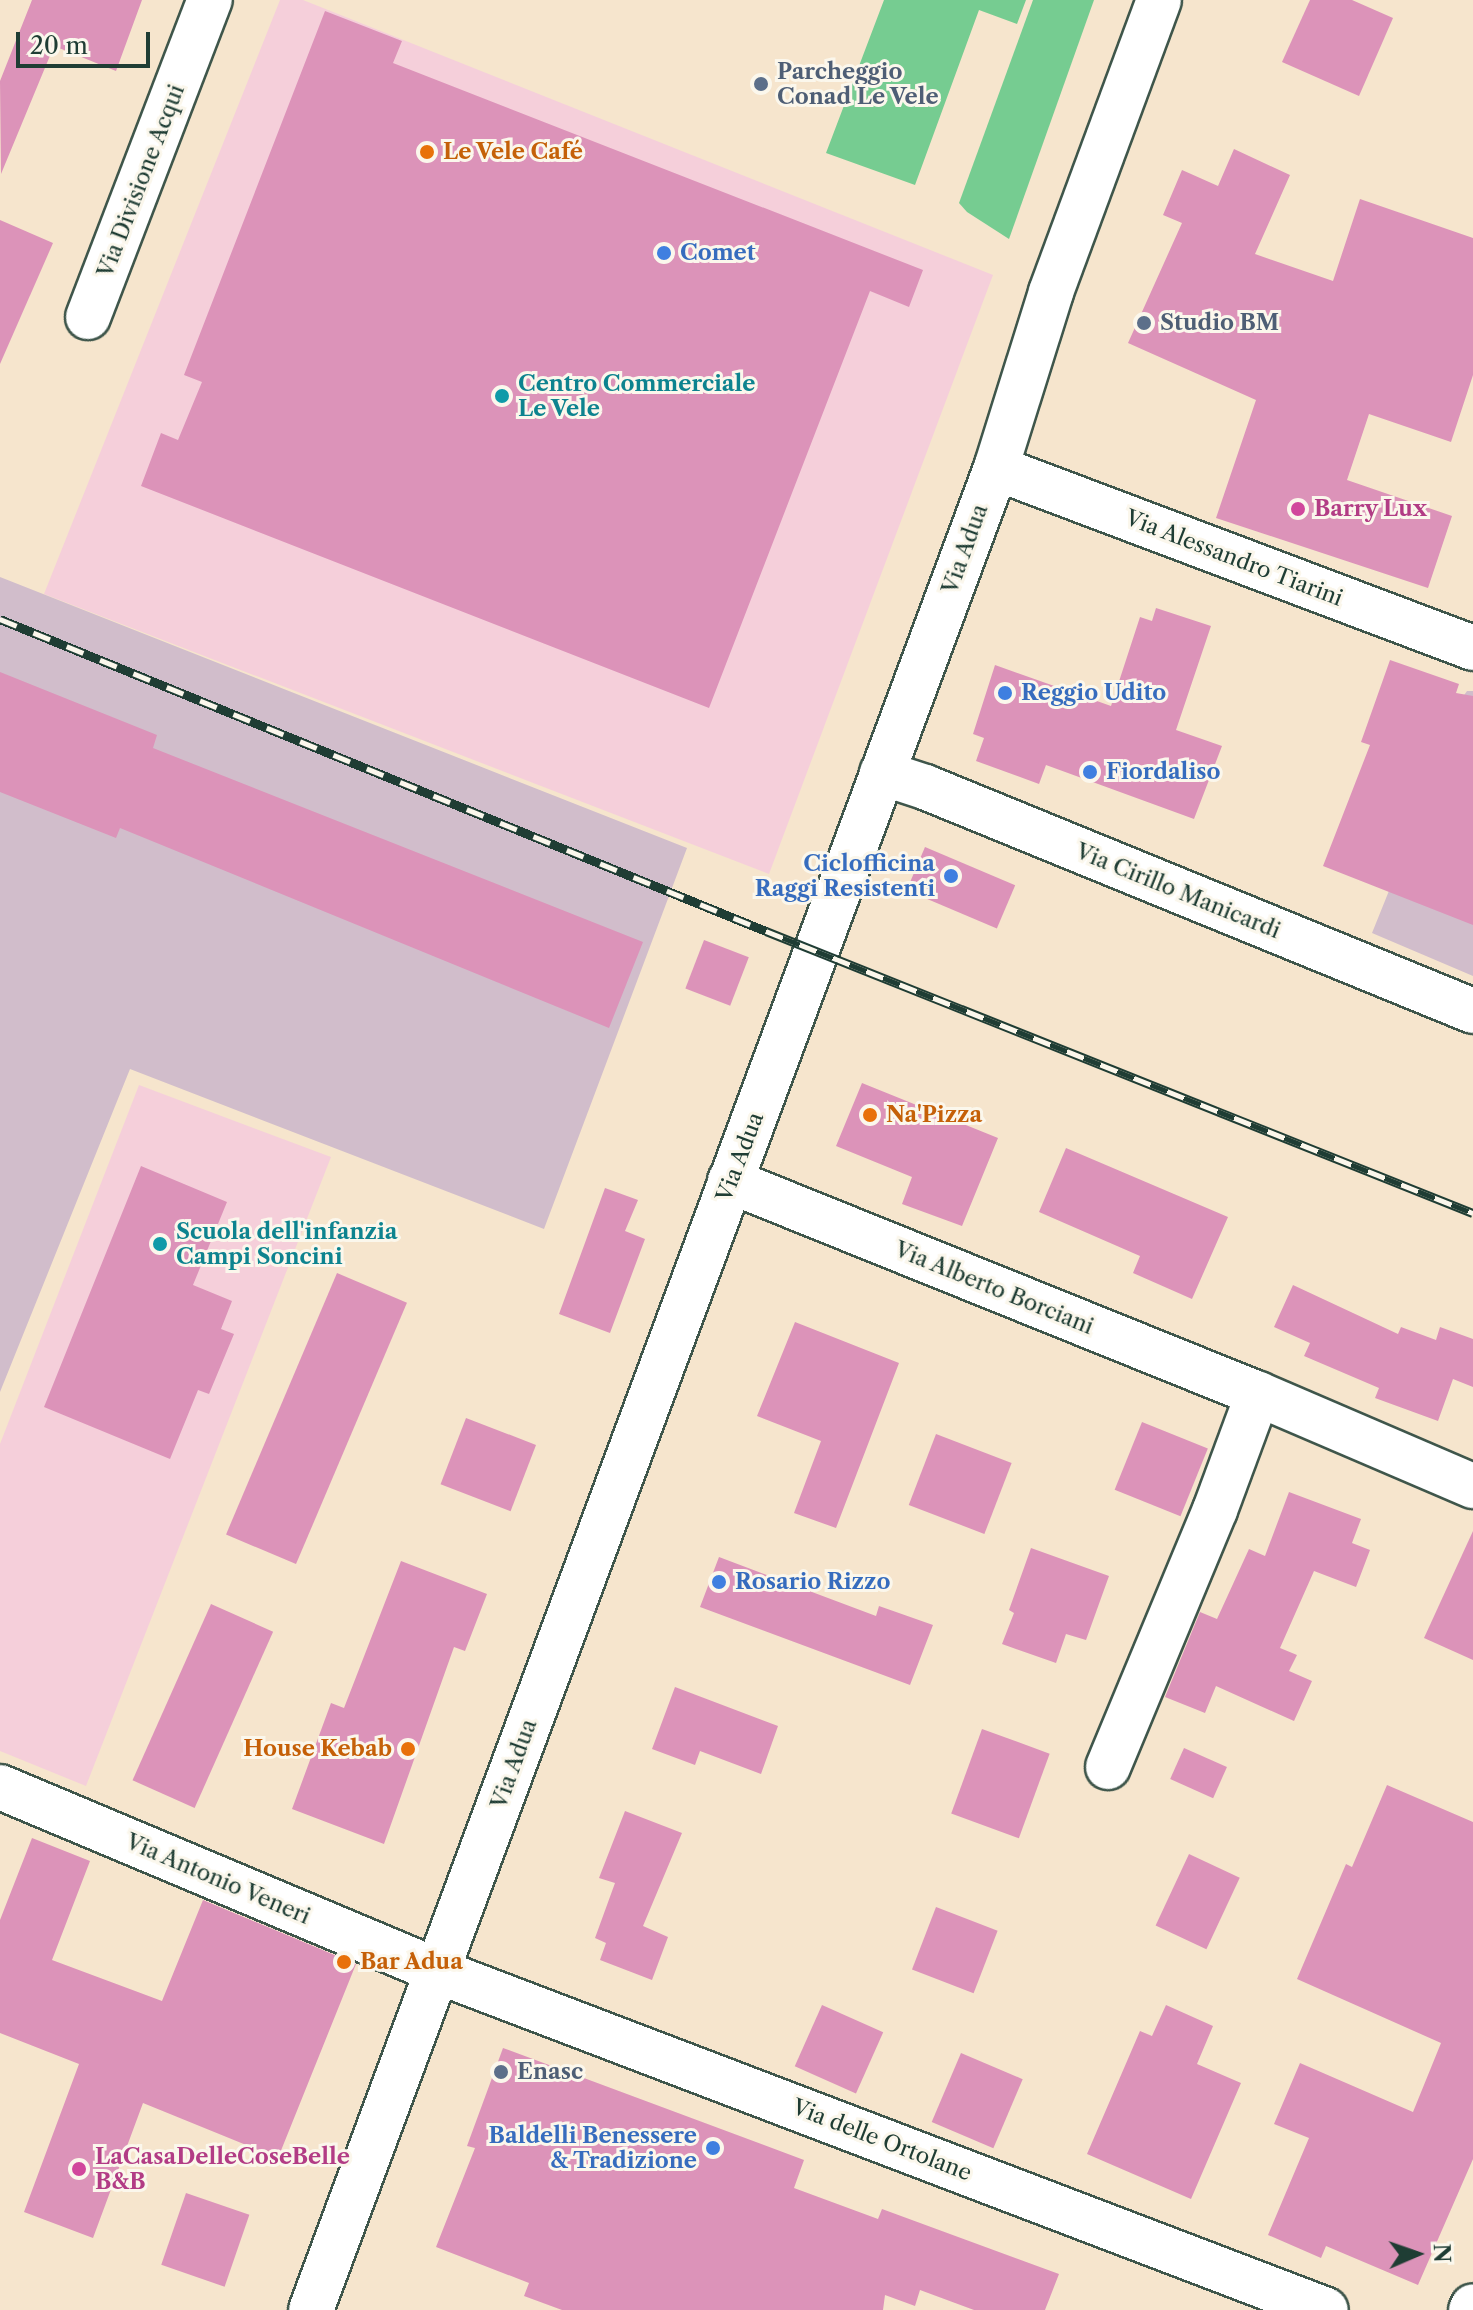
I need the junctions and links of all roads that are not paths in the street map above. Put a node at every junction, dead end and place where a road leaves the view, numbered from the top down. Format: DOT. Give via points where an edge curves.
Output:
graph roads {
  1 [pos="210,0"];
  2 [pos="1159,0"];
  3 [pos="88,317"];
  4 [pos="996,468"];
  5 [pos="1473,648"];
  6 [pos="882,773"];
  7 [pos="1473,1011"];
  8 [pos="730,1181"];
  9 [pos="1258,1394"];
  10 [pos="1473,1486"];
  11 [pos="1108,1767"];
  12 [pos="0,1787"];
  13 [pos="437,1971"];
  14 [pos="311,2310"];
  15 [pos="1326,2310"];
  1 -- 3 [label="street, Via Divisione Acqui"];
  2 -- 4 [label="street, Via Adua" via="1051,292"];
  4 -- 5 [label="street, Via Alessandro Tiarini"];
  4 -- 6 [label="street, Via Adua"];
  6 -- 7 [label="street, Via Cirillo Manicardi"];
  6 -- 8 [label="street, Via Adua"];
  8 -- 9 [label="street, Via Alberto Borciani"];
  8 -- 13 [label="street, Via Adua"];
  9 -- 10 [label="street, Via Alberto Borciani"];
  9 -- 11 [label="street"];
  12 -- 13 [label="street, Via Antonio Veneri"];
  13 -- 14 [label="street, Via Adua"];
  13 -- 15 [label="street, Via delle Ortolane"];
}
